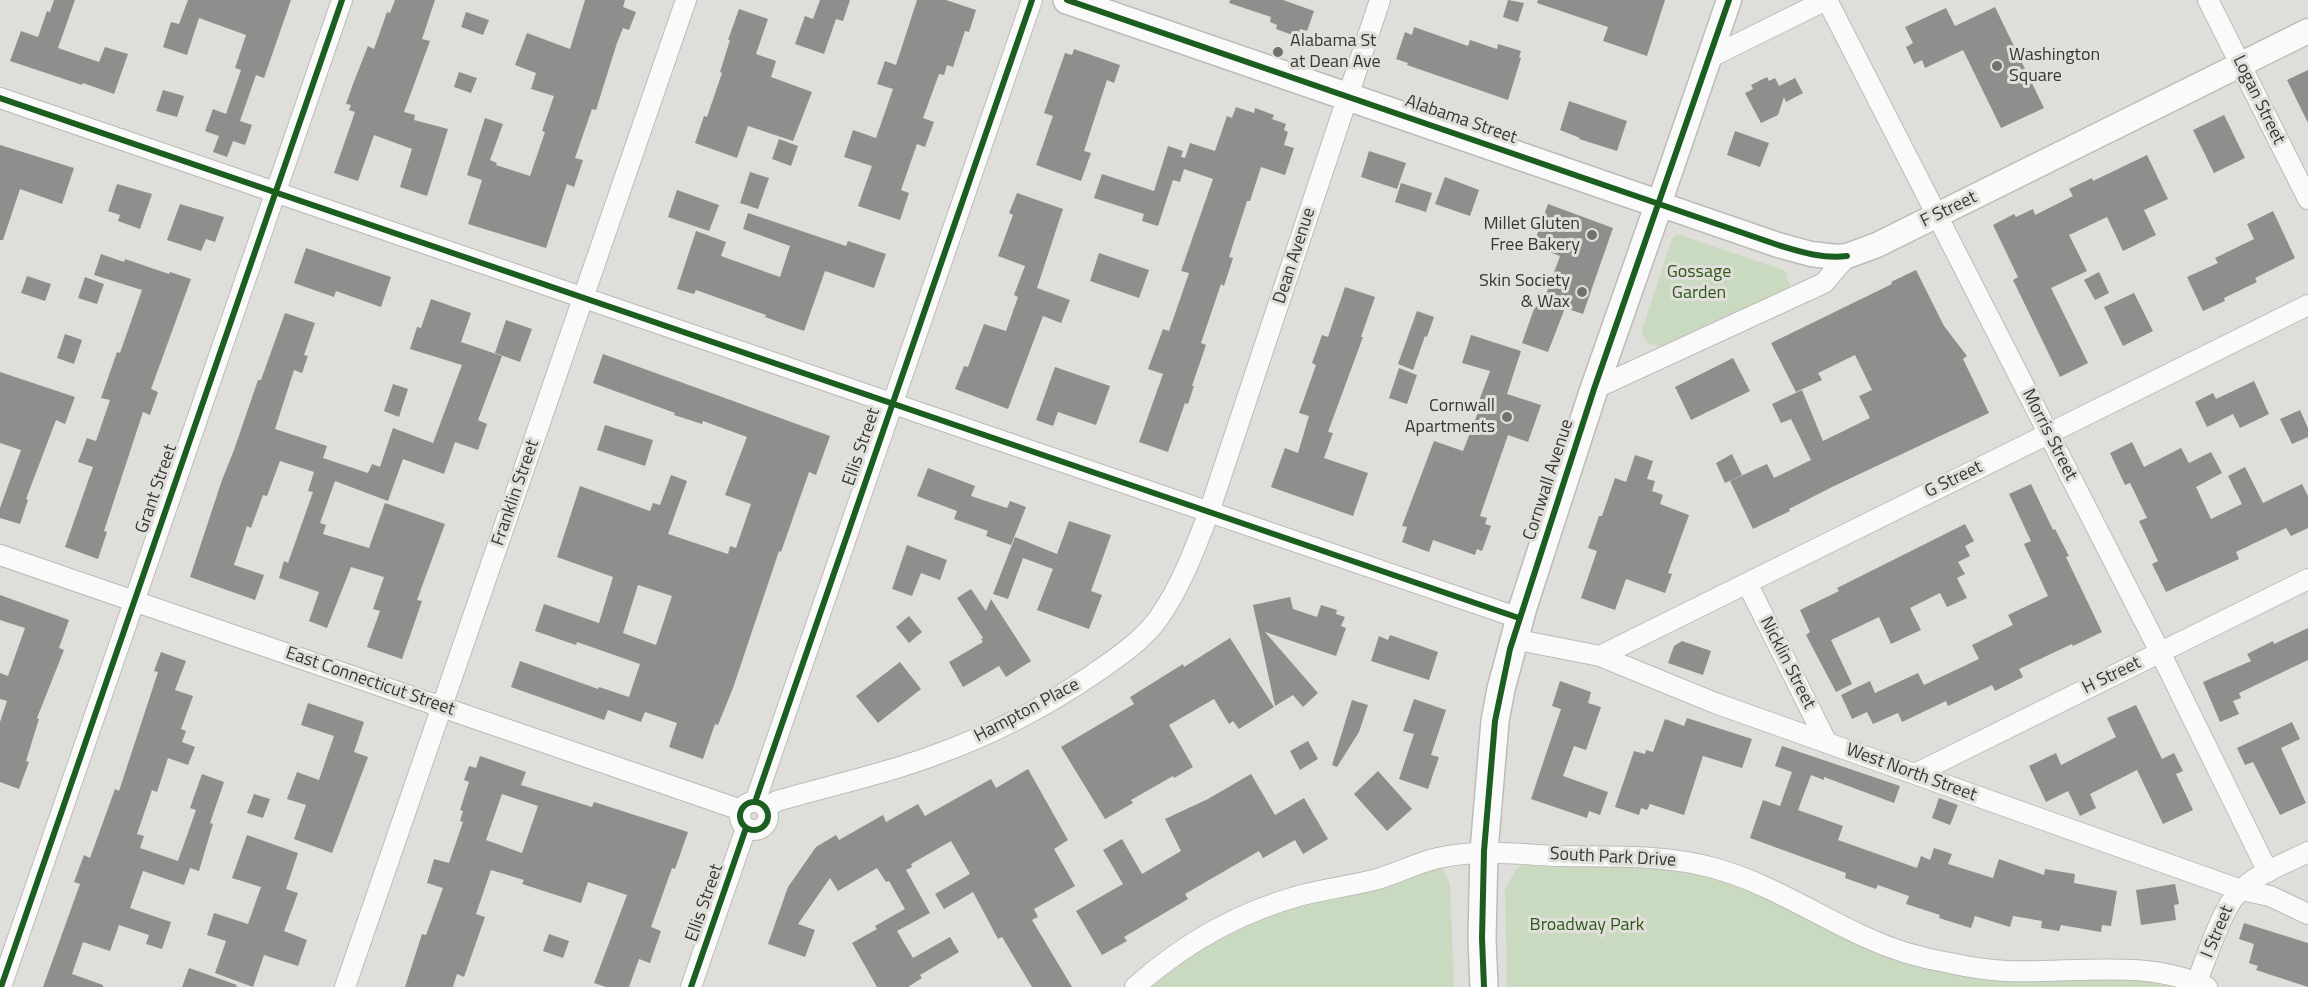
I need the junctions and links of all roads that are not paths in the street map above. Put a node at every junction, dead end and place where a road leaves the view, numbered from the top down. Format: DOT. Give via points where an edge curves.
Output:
graph roads {
  1 [pos="342,0"];
  2 [pos="686,0"];
  3 [pos="1032,0"];
  4 [pos="1067,0"];
  5 [pos="1380,0"];
  6 [pos="1729,0"];
  7 [pos="1827,0"];
  8 [pos="2208,0"];
  9 [pos="2308,31"];
  10 [pos="1709,58"];
  11 [pos="2241,65"];
  12 [pos="1348,97"];
  13 [pos="0,98"];
  14 [pos="276,192"];
  15 [pos="2308,199"];
  16 [pos="1659,204"];
  17 [pos="1937,216"];
  18 [pos="1847,256"];
  19 [pos="584,298"];
  20 [pos="2308,305"];
  21 [pos="1594,389"];
  22 [pos="892,404"];
  23 [pos="2048,434"];
  24 [pos="1209,512"];
  25 [pos="0,555"];
  26 [pos="2308,579"];
  27 [pos="1747,583"];
  28 [pos="134,601"];
  29 [pos="1516,628"];
  30 [pos="2160,652"];
  31 [pos="1600,656"];
  32 [pos="442,707"];
  33 [pos="1827,743"];
  34 [pos="1915,774"];
  35 [pos="752,812"];
  36 [pos="1484,851"];
  37 [pos="2308,852"];
  38 [pos="2268,872"];
  39 [pos="2241,890"];
  40 [pos="2308,914"];
  41 [pos="698,985"];
  42 [pos="2202,985"];
  43 [pos="1,987"];
  44 [pos="345,987"];
  45 [pos="1135,987"];
  46 [pos="1484,987"];
  1 -- 14 [label="street, Grant Street"];
  2 -- 19 [label="street, Franklin Street"];
  3 -- 22 [label="street, Ellis Street"];
  4 -- 12 [label="main road, Alabama Street"];
  5 -- 12 [label="street, Dean Avenue"];
  6 -- 10 [label="street, Cornwall Avenue"];
  7 -- 10 [label="street"];
  7 -- 17 [label="street, Morris Street"];
  8 -- 11 [label="street, Logan Street"];
  9 -- 11 [label="street, F Street"];
  10 -- 16 [label="street, Cornwall Avenue"];
  11 -- 15 [label="street, Logan Street"];
  11 -- 17 [label="street, F Street"];
  12 -- 16 [label="main road, Alabama Street"];
  12 -- 24 [label="street, Dean Avenue"];
  13 -- 14 [label="street, West North Street"];
  14 -- 19 [label="street, West North Street"];
  14 -- 28 [label="street, Grant Street"];
  16 -- 18 [label="street, Alabama Street" via="1795,250"];
  16 -- 21 [label="main road, Cornwall Avenue"];
  17 -- 18 [label="street, F Street"];
  17 -- 23 [label="street, Morris Street"];
  18 -- 21 [label="street, F Street" via="1824,283"];
  19 -- 22 [label="street, West North Street"];
  19 -- 32 [label="street, Franklin Street"];
  20 -- 23 [label="street, G Street"];
  21 -- 29 [label="main road, Cornwall Avenue"];
  22 -- 24 [label="street, West North Street"];
  22 -- 35 [label="street, Ellis Street"];
  23 -- 27 [label="street, G Street"];
  23 -- 30 [label="street, Morris Street"];
  24 -- 29 [label="street, West North Street"];
  24 -- 35 [label="street, Hampton Place" via="1179,582 1157,619 1129,647 1072,688 987,735 942,753"];
  25 -- 28 [label="street, East Connecticut Street"];
  26 -- 30 [label="street, H Street"];
  27 -- 31 [label="street, G Street"];
  27 -- 33 [label="street, Nicklin Street"];
  28 -- 32 [label="street, East Connecticut Street"];
  28 -- 43 [label="street, Grant Street"];
  29 -- 31 [label="street, West North Street"];
  29 -- 36 [label="main road, Cornwall Avenue" via="1495,721"];
  30 -- 34 [label="street, H Street"];
  30 -- 38 [label="street, Morris Street"];
  31 -- 33 [label="street, West North Street"];
  32 -- 35 [label="street, East Connecticut Street"];
  32 -- 44 [label="street, Franklin Street"];
  33 -- 34 [label="street, West North Street"];
  34 -- 39 [label="street, West North Street"];
  35 -- 41 [label="street, Ellis Street"];
  36 -- 42 [label="street, South Park Drive" via="1662,858 1741,877 1781,893 1865,937 1949,963 2006,971 2140,971"];
  36 -- 45 [label="street, South Park Drive" via="1439,858 1375,879 1286,899 1197,939"];
  36 -- 46 [label="main road, Cornwall Avenue"];
  37 -- 38 [label="street, I Street"];
  38 -- 39 [label="street, I Street"];
  39 -- 40 [label="street, West North Street" via="2270,896"];
  39 -- 42 [label="street, I Street" via="2228,907"];
}
